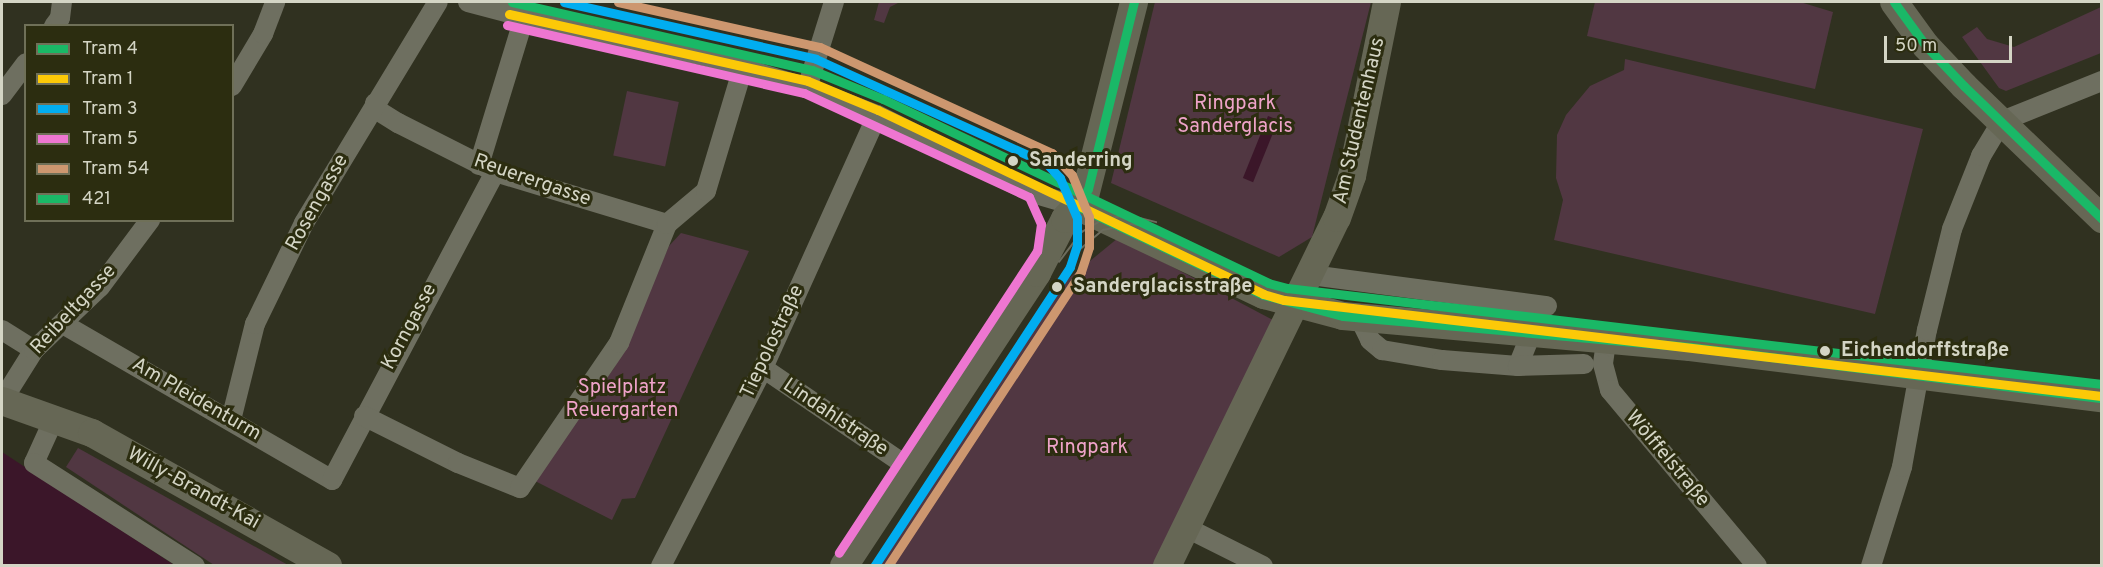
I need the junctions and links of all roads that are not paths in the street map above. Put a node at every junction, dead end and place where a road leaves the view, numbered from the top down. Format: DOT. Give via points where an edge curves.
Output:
graph roads {
  1 [pos="62,2"];
  2 [pos="275,2"];
  3 [pos="438,2"];
  4 [pos="468,2"];
  5 [pos="834,2"];
  6 [pos="1134,2"];
  7 [pos="1387,2"];
  8 [pos="1894,2"];
  9 [pos="524,18"];
  10 [pos="55,24"];
  11 [pos="24,66"];
  12 [pos="743,68"];
  13 [pos="2102,81"];
  14 [pos="234,83"];
  15 [pos="807,88"];
  16 [pos="2,95"];
  17 [pos="375,103"];
  18 [pos="878,116"];
  19 [pos="2002,121"];
  20 [pos="487,169"];
  21 [pos="1077,206"];
  22 [pos="2102,219"];
  23 [pos="149,222"];
  24 [pos="667,224"];
  25 [pos="1311,275"];
  26 [pos="1298,303"];
  27 [pos="1547,306"];
  28 [pos="1359,317"];
  29 [pos="63,324"];
  30 [pos="2,330"];
  31 [pos="1531,333"];
  32 [pos="1606,342"];
  33 [pos="33,350"];
  34 [pos="1584,364"];
  35 [pos="1518,366"];
  36 [pos="763,368"];
  37 [pos="1920,376"];
  38 [pos="2102,398"];
  39 [pos="2,401"];
  40 [pos="364,416"];
  41 [pos="54,419"];
  42 [pos="231,420"];
  43 [pos="908,467"];
  44 [pos="327,478"];
  45 [pos="1185,527"];
  46 [pos="195,566"];
  47 [pos="328,566"];
  48 [pos="661,566"];
  49 [pos="844,566"];
  50 [pos="1167,566"];
  51 [pos="1263,566"];
  52 [pos="1757,566"];
  53 [pos="1871,566"];
  1 -- 10 [label="street"];
  2 -- 14 [label="street"];
  3 -- 17 [label="street, Rosengasse"];
  4 -- 9 [label="street"];
  5 -- 15 [label="street"];
  6 -- 21 [label="street" via="1088,189"];
  7 -- 25 [label="street, Am Studentenhaus" via="1352,176"];
  8 -- 19 [label="street" via="1926,46"];
  9 -- 12 [label="street" via="705,56"];
  9 -- 20 [label="street, Korngasse"];
  11 -- 16 [label="street"];
  12 -- 15 [label="street"];
  12 -- 24 [label="street" via="706,191"];
  13 -- 19 [label="street"];
  15 -- 18 [label="street"];
  17 -- 20 [label="street, Reuerergasse" via="377,111"];
  17 -- 42 [label="street, Rosengasse" via="304,223 255,324"];
  18 -- 21 [label="street" via="1032,194"];
  18 -- 36 [label="street, Tiepolostraße"];
  19 -- 22 [label="street"];
  19 -- 37 [label="street" via="1981,156 1952,229"];
  20 -- 24 [label="street, Reuerergasse"];
  20 -- 40 [label="street, Korngasse"];
  21 -- 26 [label="street" via="1264,295"];
  21 -- 43 [label="street"];
  23 -- 29 [label="street, Reibeltgasse" via="100,287"];
  24 -- 40 [label="street" via="619,343 520,488 458,464"];
  25 -- 26 [label="street, Am Studentenhaus"];
  25 -- 27 [label="street"];
  26 -- 28 [label="street"];
  26 -- 45 [label="street"];
  28 -- 31 [label="street"];
  28 -- 35 [label="street" via="1370,340 1382,350"];
  29 -- 33 [label="street, Reibeltgasse"];
  29 -- 42 [label="street, Am Pleidenturm"];
  30 -- 33 [label="street"];
  31 -- 32 [label="street"];
  31 -- 35 [label="street"];
  32 -- 37 [label="street" via="1690,347"];
  32 -- 52 [label="street, Wölffelstraße" via="1603,364 1610,390"];
  33 -- 39 [label="street, Reibeltgasse"];
  34 -- 35 [label="street"];
  36 -- 43 [label="street, Lindahlstraße"];
  36 -- 48 [label="street, Tiepolostraße"];
  37 -- 38 [label="street"];
  37 -- 53 [label="street" via="1902,467"];
  39 -- 41 [label="street, Willy-Brandt-Kai"];
  40 -- 44 [label="street, Korngasse" via="332,480"];
  41 -- 46 [label="street" via="34,463"];
  41 -- 47 [label="street, Willy-Brandt-Kai" via="92,432"];
  42 -- 44 [label="street, Am Pleidenturm"];
  43 -- 49 [label="street"];
  45 -- 50 [label="street"];
  45 -- 51 [label="street"];
}
